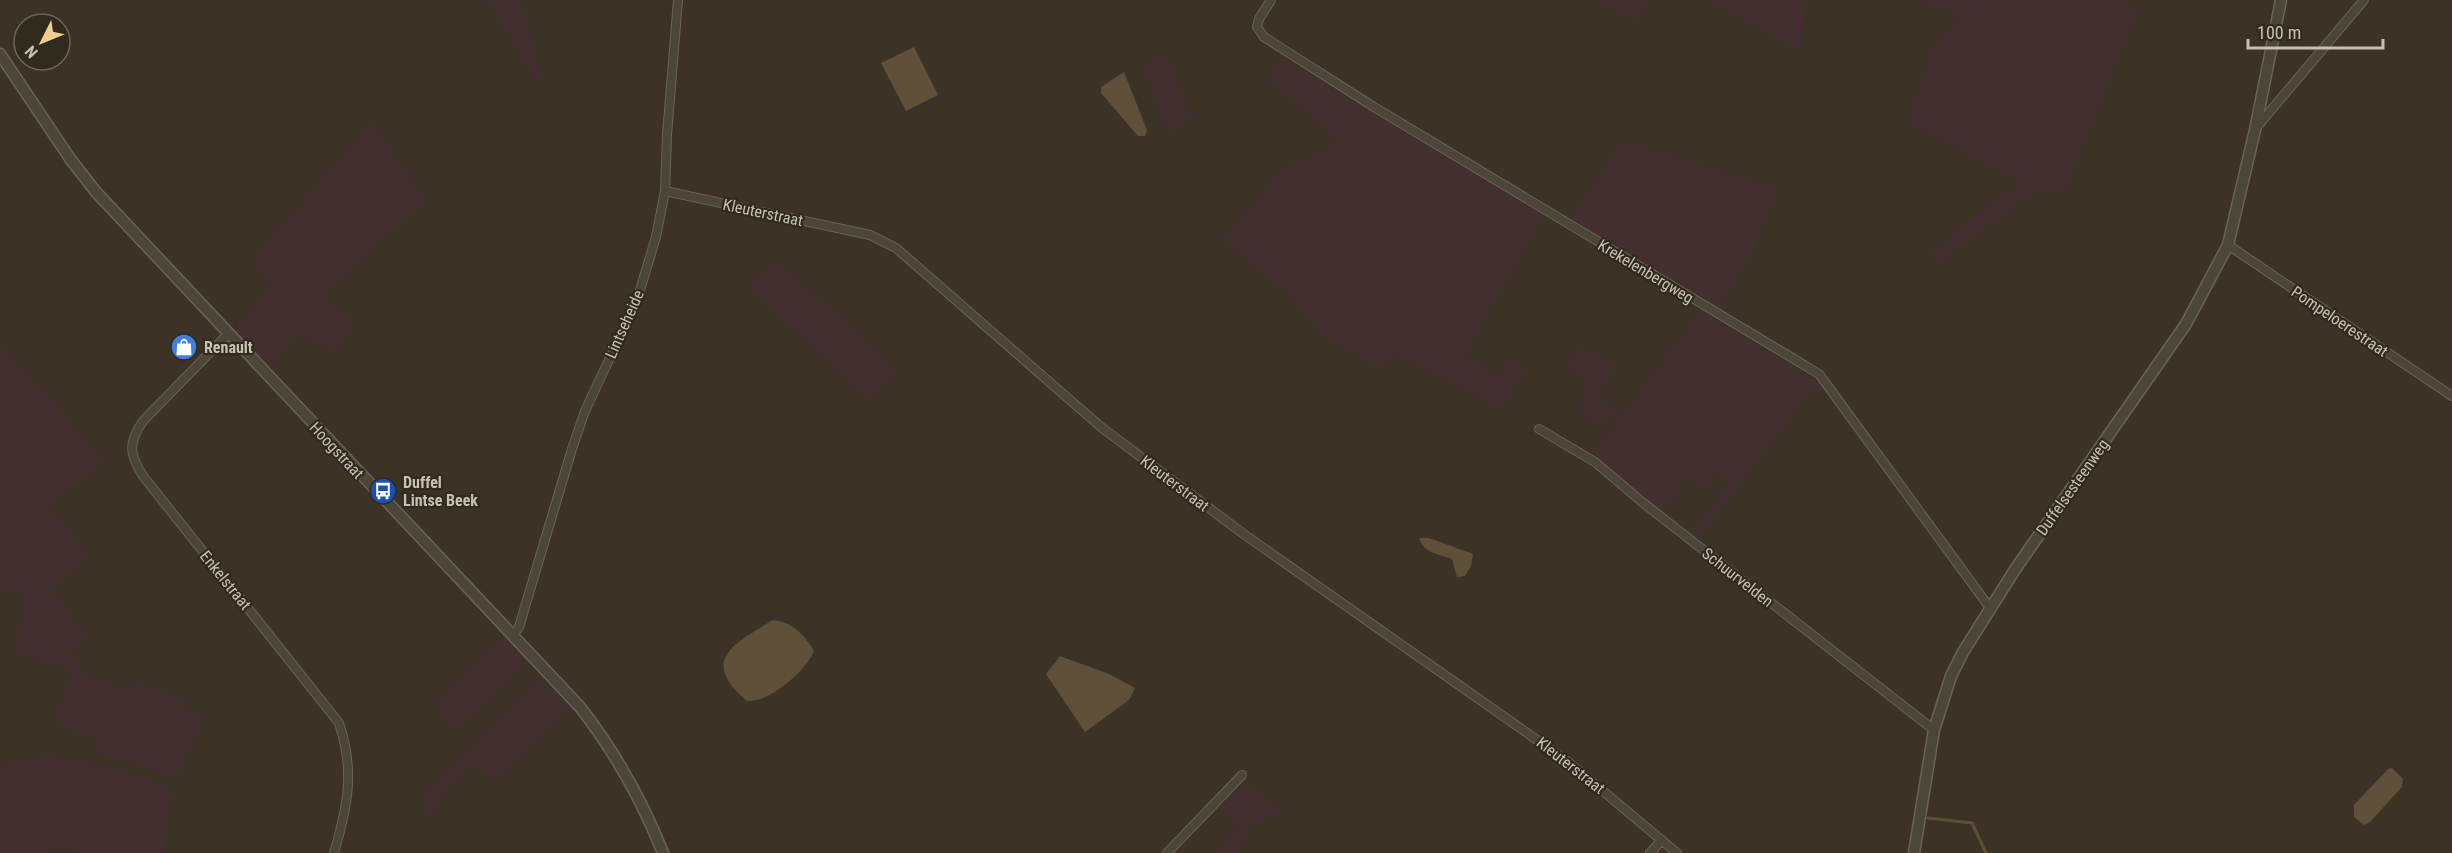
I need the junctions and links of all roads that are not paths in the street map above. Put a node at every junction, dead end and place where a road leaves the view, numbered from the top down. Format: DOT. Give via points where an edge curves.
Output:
graph roads {
  1 [pos="678,0"];
  2 [pos="1271,0"];
  3 [pos="2281,0"];
  4 [pos="2364,0"];
  5 [pos="0,54"];
  6 [pos="2255,130"];
  7 [pos="665,191"];
  8 [pos="2228,245"];
  9 [pos="228,333"];
  10 [pos="2452,396"];
  11 [pos="1539,429"];
  12 [pos="1990,608"];
  13 [pos="513,636"];
  14 [pos="1934,730"];
  15 [pos="1242,774"];
  16 [pos="1662,840"];
  17 [pos="334,853"];
  18 [pos="663,853"];
  19 [pos="1167,853"];
  20 [pos="1650,853"];
  21 [pos="1677,853"];
  22 [pos="1914,853"];
  1 -- 7 [label="street, Lintseheide"];
  2 -- 12 [label="street, Krekelenbergweg" via="1257,27 1264,37 1819,375"];
  3 -- 6 [label="street, Duffelsesteenweg"];
  4 -- 6 [label="street, Duffelsesteenweg"];
  5 -- 9 [label="street, Hoogstraat" via="96,192"];
  6 -- 8 [label="street, Duffelsesteenweg"];
  7 -- 13 [label="street, Lintseheide" via="637,300 585,411"];
  7 -- 16 [label="street, Kleuterstraat" via="870,235 896,248 1101,427 1245,535 1567,761"];
  8 -- 10 [label="street, Pompeloerestraat"];
  8 -- 12 [label="street, Duffelsesteenweg" via="2181,333"];
  9 -- 13 [label="street, Hoogstraat"];
  9 -- 17 [label="street, Enkelstraat" via="143,421 131,444 134,462 339,723 349,760 347,802"];
  11 -- 14 [label="street, Schuurvelden" via="1595,462"];
  12 -- 14 [label="street, Duffelsesteenweg" via="1951,676"];
  13 -- 18 [label="street, Hoogstraat" via="580,707 616,757 643,805"];
  14 -- 22 [label="street, Duffelsesteenweg"];
  15 -- 19 [label="street"];
  16 -- 20 [label="street"];
  16 -- 21 [label="street, Kleuterstraat"];
}
